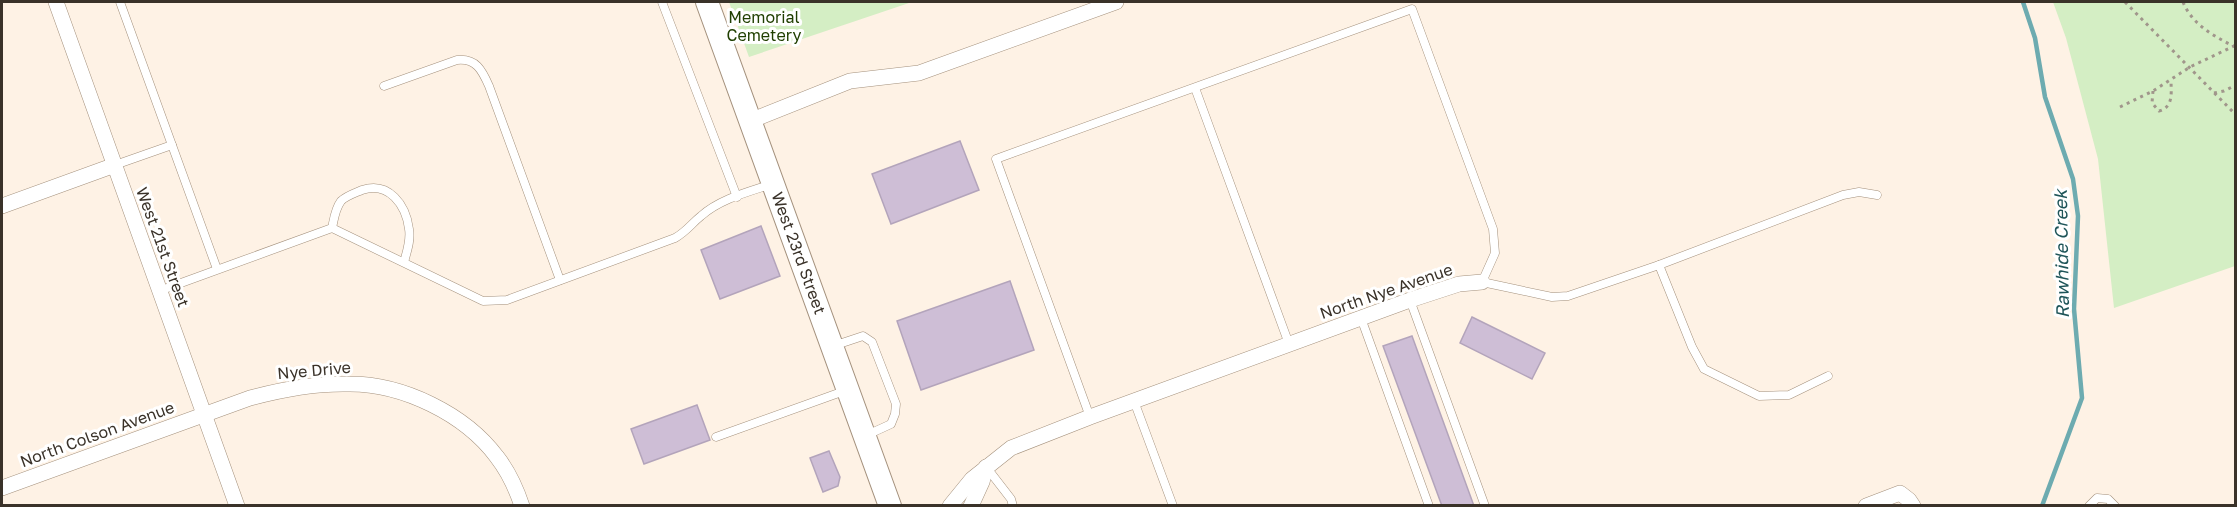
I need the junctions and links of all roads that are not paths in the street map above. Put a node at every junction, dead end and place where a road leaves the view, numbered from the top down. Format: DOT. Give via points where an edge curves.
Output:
graph roads {
  1 [pos="56,2"];
  2 [pos="120,2"];
  3 [pos="662,2"];
  4 [pos="707,2"];
  5 [pos="1116,2"];
  6 [pos="384,86"];
  7 [pos="1195,88"];
  8 [pos="750,121"];
  9 [pos="172,144"];
  10 [pos="115,165"];
  11 [pos="773,184"];
  12 [pos="1876,195"];
  13 [pos="737,196"];
  14 [pos="2,206"];
  15 [pos="332,228"];
  16 [pos="405,262"];
  17 [pos="1659,265"];
  18 [pos="217,269"];
  19 [pos="560,280"];
  20 [pos="1482,282"];
  21 [pos="159,291"];
  22 [pos="1410,300"];
  23 [pos="1361,318"];
  24 [pos="1289,344"];
  25 [pos="832,346"];
  26 [pos="1827,376"];
  27 [pos="848,390"];
  28 [pos="1134,400"];
  29 [pos="205,414"];
  30 [pos="1090,417"];
  31 [pos="865,435"];
  32 [pos="716,438"];
  33 [pos="986,467"];
  34 [pos="2,488"];
  35 [pos="1909,501"];
  36 [pos="237,506"];
  37 [pos="522,506"];
  38 [pos="890,506"];
  39 [pos="950,506"];
  40 [pos="971,506"];
  41 [pos="1013,506"];
  42 [pos="1173,506"];
  43 [pos="1429,506"];
  44 [pos="1485,506"];
  45 [pos="1866,506"];
  46 [pos="2089,506"];
  47 [pos="2115,506"];
  1 -- 10 [label="street, West 21st Street"];
  2 -- 9 [label="lane"];
  3 -- 13 [label="lane"];
  4 -- 8 [label="main road, West 23rd Street"];
  5 -- 8 [label="street" via="919,73 850,81"];
  6 -- 19 [label="lane" via="457,60 474,62 489,86"];
  7 -- 20 [label="lane" via="1412,9 1492,229 1495,253"];
  7 -- 24 [label="lane"];
  7 -- 30 [label="lane" via="996,159"];
  8 -- 11 [label="main road, West 23rd Street"];
  9 -- 10 [label="lane"];
  9 -- 18 [label="lane"];
  10 -- 14 [label="street"];
  10 -- 21 [label="street, West 21st Street"];
  11 -- 13 [label="lane"];
  11 -- 25 [label="main road, West 23rd Street"];
  12 -- 17 [label="lane, North Nye Avenue" via="1843,195"];
  13 -- 19 [label="lane" via="706,212 675,238"];
  15 -- 16 [label="lane"];
  15 -- 16 [label="lane" via="342,199 366,189 392,193 410,228"];
  15 -- 18 [label="lane"];
  16 -- 19 [label="lane" via="483,301 507,300"];
  17 -- 20 [label="lane, North Nye Avenue" via="1568,296 1552,297"];
  17 -- 26 [label="lane" via="1704,369 1759,396 1789,394"];
  18 -- 21 [label="lane"];
  20 -- 22 [label="street, North Nye Avenue" via="1459,284"];
  21 -- 29 [label="street, West 21st Street"];
  22 -- 23 [label="street, North Nye Avenue"];
  22 -- 44 [label="lane"];
  23 -- 24 [label="street, North Nye Avenue"];
  23 -- 43 [label="lane"];
  24 -- 28 [label="street, North Nye Avenue"];
  25 -- 27 [label="main road, West 23rd Street"];
  25 -- 31 [label="lane" via="863,336 872,342 896,404 891,424"];
  27 -- 31 [label="main road, West 23rd Street"];
  27 -- 32 [label="lane"];
  28 -- 30 [label="street, North Nye Avenue"];
  28 -- 42 [label="lane"];
  29 -- 34 [label="street, North Colson Avenue"];
  29 -- 36 [label="street, West 21st Street"];
  29 -- 37 [label="street, Nye Drive" via="282,389 351,384 385,388 414,397 471,429 497,456"];
  30 -- 33 [label="street, North Nye Avenue" via="1011,448"];
  31 -- 38 [label="main road, West 23rd Street"];
  33 -- 39 [label="street, North Nye Avenue"];
  33 -- 40 [label="street"];
  33 -- 41 [label="lane"];
  35 -- 45 [label="street" via="1900,493"];
  46 -- 47 [label="lane" via="2097,498 2108,499"];
}
